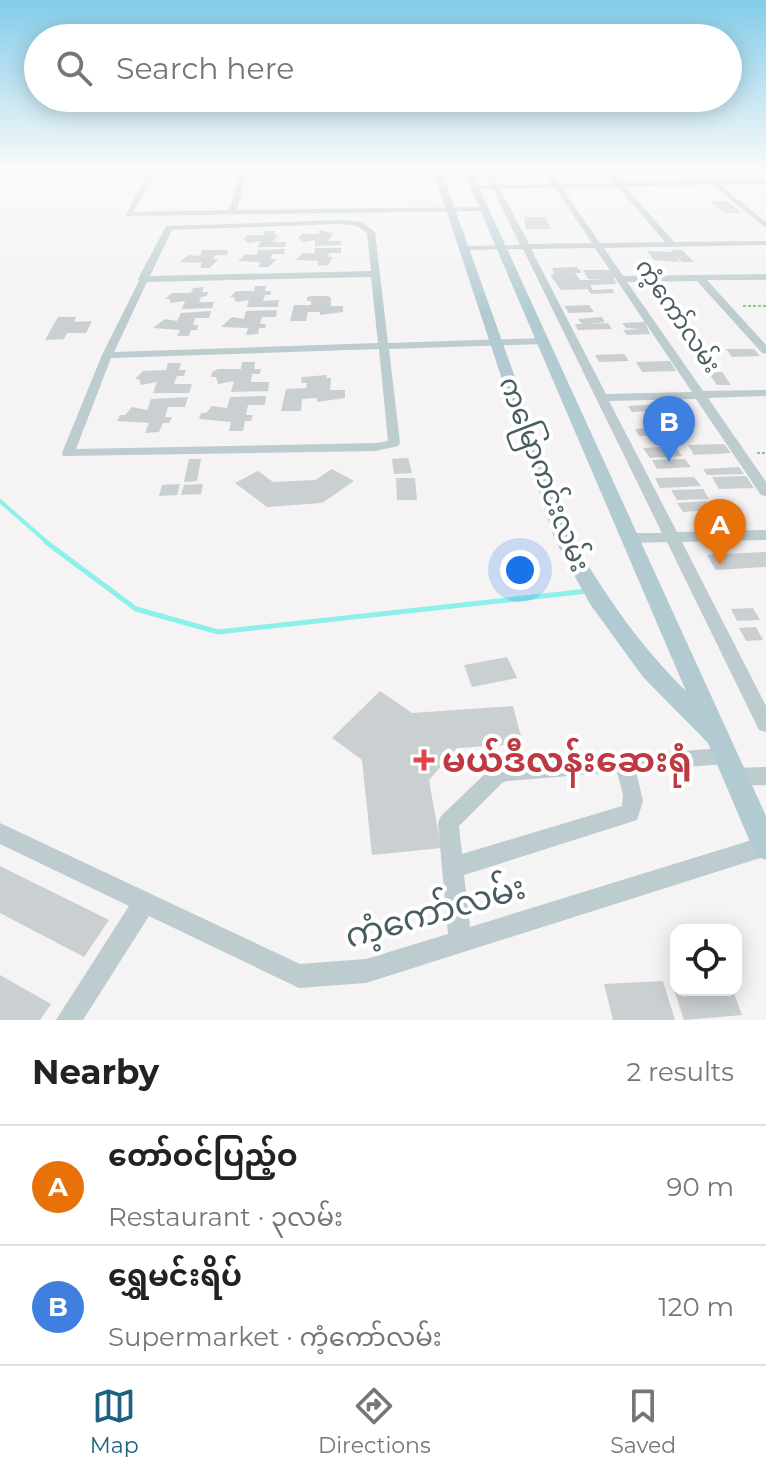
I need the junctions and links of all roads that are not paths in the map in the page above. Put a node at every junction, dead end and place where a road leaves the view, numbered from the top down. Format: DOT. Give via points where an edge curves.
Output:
graph roads {
  1 [pos="453,218"];
  2 [pos="488,218"];
  3 [pos="513,218"];
  4 [pos="578,218"];
  5 [pos="648,218"];
  6 [pos="766,243"];
  7 [pos="671,244"];
  8 [pos="597,246"];
  9 [pos="528,247"];
  10 [pos="463,248"];
  11 [pos="501,248"];
  12 [pos="377,274"];
  13 [pos="766,277"];
  14 [pos="700,278"];
  15 [pos="142,279"];
  16 [pos="622,279"];
  17 [pos="543,341"];
  18 [pos="495,343"];
  19 [pos="385,346"];
  20 [pos="766,351"];
  21 [pos="107,355"];
  22 [pos="766,393"];
  23 [pos="702,396"];
  24 [pos="603,398"];
  25 [pos="766,492"];
  26 [pos="766,535"];
  27 [pos="673,537"];
  28 [pos="632,538"];
  29 [pos="766,724"];
  30 [pos="726,757"];
  31 [pos="624,763"];
  32 [pos="766,776"];
  33 [pos="0,833"];
  34 [pos="766,847"];
  35 [pos="452,868"];
  36 [pos="144,903"];
  37 [pos="460,942"];
  38 [pos="69,1020"];
  1 -- 10 [label="main road, ကမြောကင်းလမ်း"];
  2 -- 11 [label="main road, ကမြောကင်းလမ်း"];
  3 -- 9 [label="street"];
  4 -- 8 [label="street, ကံ့ကော်လမ်း"];
  5 -- 7 [label="street"];
  6 -- 7 [label="street"];
  7 -- 8 [label="street"];
  8 -- 9 [label="street"];
  8 -- 16 [label="street, ကံ့ကော်လမ်း"];
  9 -- 11 [label="street"];
  9 -- 24 [label="street"];
  10 -- 11 [label="street"];
  10 -- 18 [label="main road, ကမြောကင်းလမ်း"];
  11 -- 17 [label="main road, ကမြောကင်းလမ်း"];
  12 -- 15 [label="street"];
  12 -- 15 [label="street" via="368,227 327,222 175,225"];
  12 -- 19 [label="street"];
  13 -- 14 [label="street"];
  14 -- 16 [label="street"];
  14 -- 20 [label="street"];
  15 -- 21 [label="street"];
  16 -- 23 [label="street, ကံ့ကော်လမ်း"];
  17 -- 18 [label="street"];
  17 -- 28 [label="main road, ကမြောကင်းလမ်း"];
  18 -- 19 [label="street"];
  18 -- 30 [label="main road, ကမြောကင်းလမ်း" via="564,540 592,592 651,671"];
  19 -- 21 [label="street"];
  19 -- 21 [label="street" via="394,443 68,453"];
  22 -- 23 [label="street"];
  23 -- 24 [label="street"];
  23 -- 25 [label="street, ကံ့ကော်လမ်း"];
  24 -- 27 [label="street"];
  26 -- 27 [label="street"];
  27 -- 28 [label="street"];
  27 -- 29 [label="street"];
  28 -- 30 [label="main road, ကမြောကင်းလမ်း"];
  30 -- 31 [label="street"];
  30 -- 32 [label="street"];
  30 -- 34 [label="main road, ကမြောကင်းလမ်း"];
  31 -- 35 [label="street" via="633,797 630,813"];
  31 -- 35 [label="street" via="495,777 448,823"];
  33 -- 36 [label="street, ကံ့ကော်လမ်း"];
  34 -- 37 [label="street, ကံ့ကော်လမ်း"];
  35 -- 37 [label="street"];
  36 -- 37 [label="street, ကံ့ကော်လမ်း" via="299,976 366,971"];
  36 -- 38 [label="street"];
}
